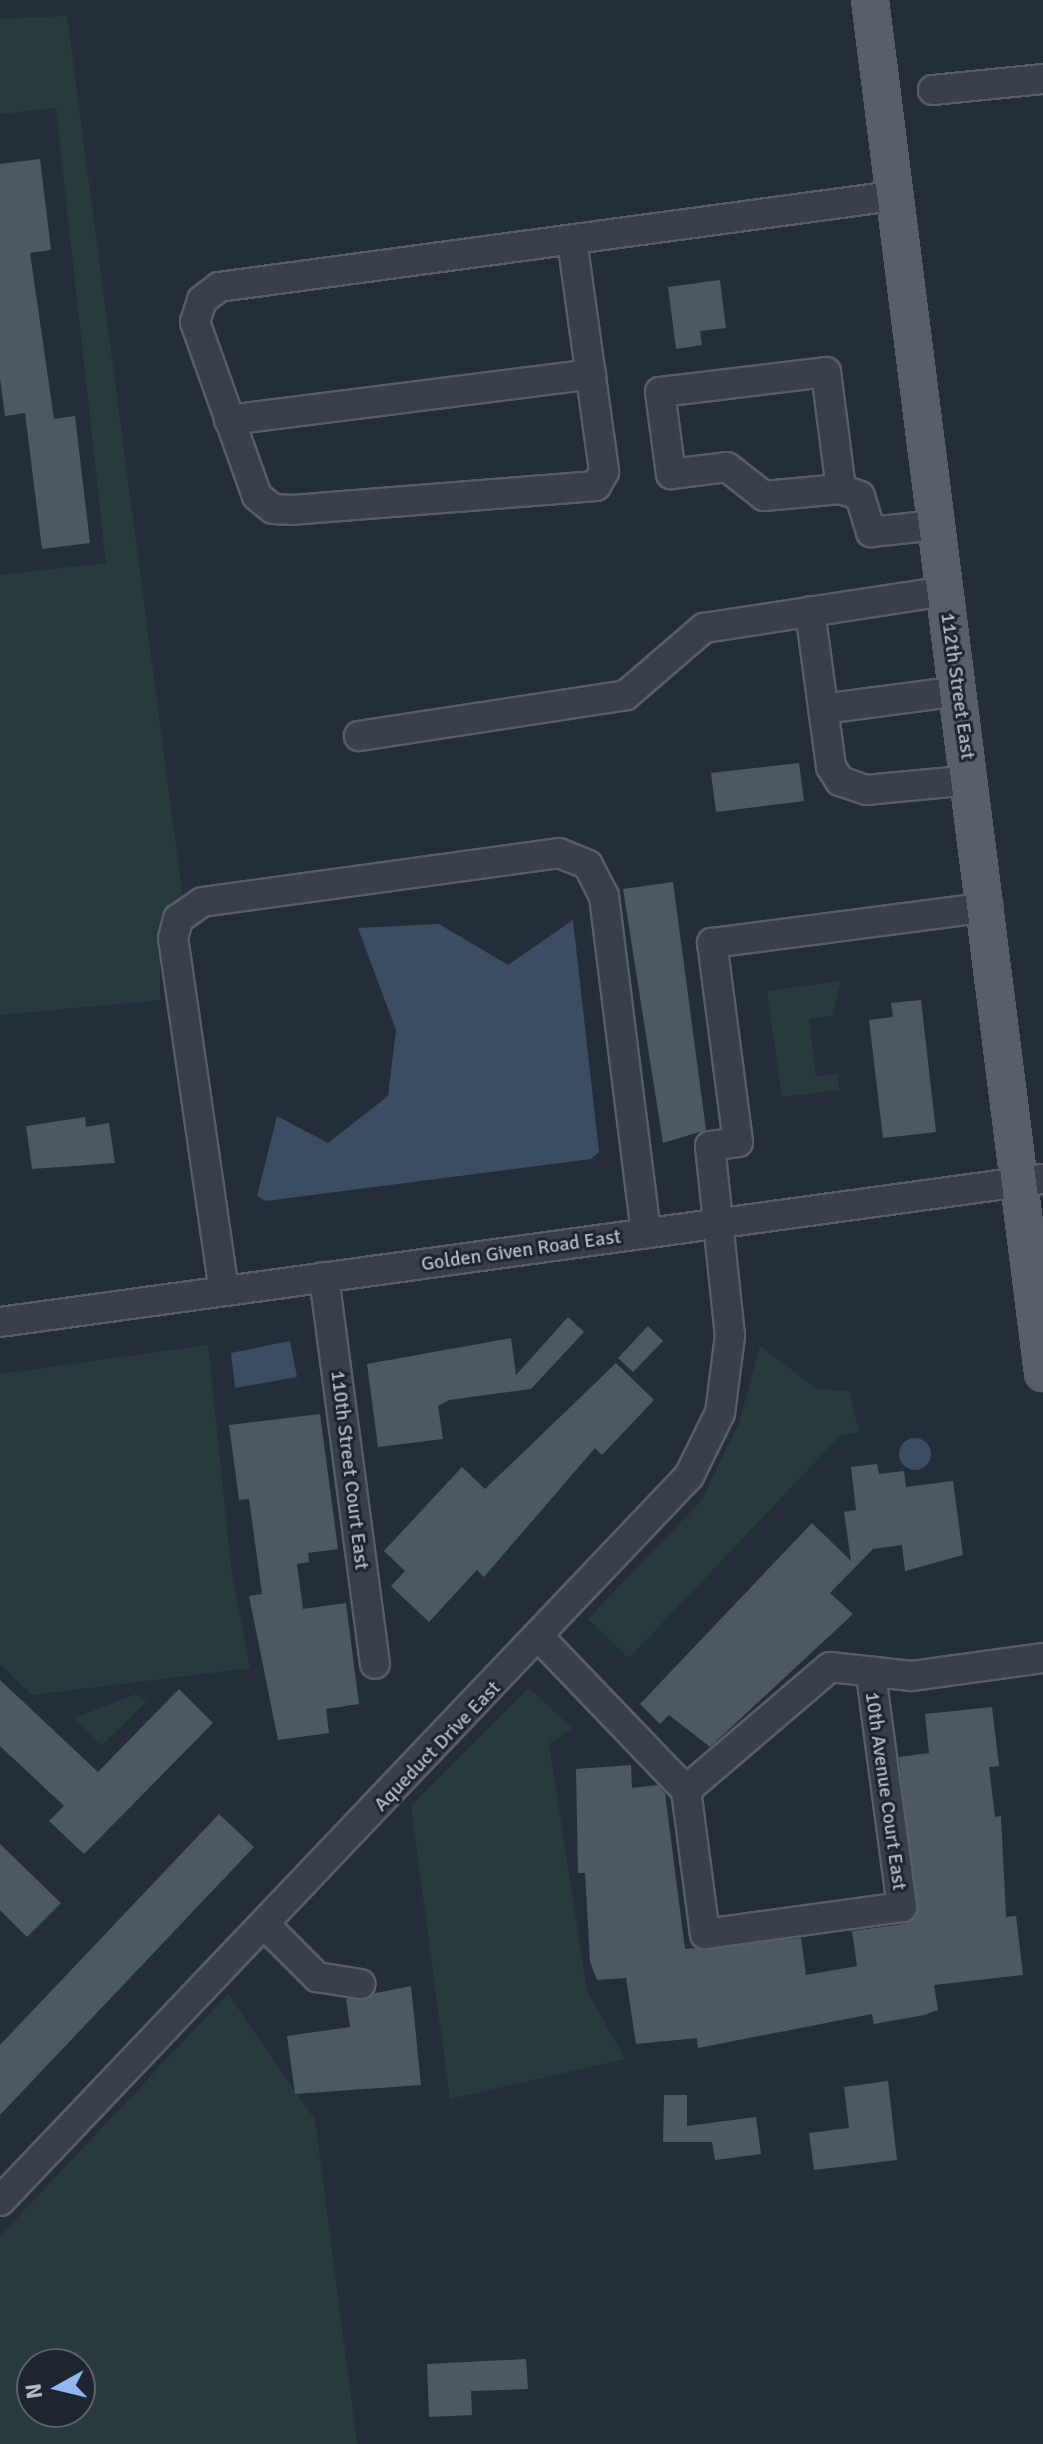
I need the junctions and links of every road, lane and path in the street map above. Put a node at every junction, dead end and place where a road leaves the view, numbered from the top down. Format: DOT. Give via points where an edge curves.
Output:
graph roads {
  1 [pos="870,0"];
  2 [pos="1043,79"];
  3 [pos="933,90"];
  4 [pos="893,196"];
  5 [pos="572,240"];
  6 [pos="591,374"];
  7 [pos="229,420"];
  8 [pos="841,489"];
  9 [pos="937,525"];
  10 [pos="945,591"];
  11 [pos="810,611"];
  12 [pos="959,691"];
  13 [pos="823,709"];
  14 [pos="359,736"];
  15 [pos="971,780"];
  16 [pos="988,907"];
  17 [pos="1034,1180"];
  18 [pos="720,1222"];
  19 [pos="646,1233"];
  20 [pos="324,1277"];
  21 [pos="224,1291"];
  22 [pos="0,1322"];
  23 [pos="1043,1373"];
  24 [pos="540,1638"];
  25 [pos="1043,1658"];
  26 [pos="375,1664"];
  27 [pos="871,1676"];
  28 [pos="686,1790"];
  29 [pos="265,1925"];
  30 [pos="360,1984"];
  31 [pos="0,2201"];
  1 -- 4 [label="main road, 112th Street East"];
  2 -- 3 [label="street"];
  4 -- 5 [label="street"];
  4 -- 9 [label="main road, 112th Street East"];
  5 -- 6 [label="street"];
  5 -- 7 [label="street" via="219,287 202,300 195,322"];
  6 -- 7 [label="street"];
  6 -- 7 [label="street" via="604,472 585,491 273,509 257,496"];
  8 -- 8 [label="street" via="826,372 660,392 671,474 727,467 764,496"];
  8 -- 9 [label="street" via="860,496 871,532"];
  9 -- 10 [label="main road, 112th Street East"];
  10 -- 11 [label="street"];
  10 -- 12 [label="main road, 112th Street East"];
  11 -- 13 [label="street"];
  11 -- 14 [label="street" via="691,632 626,695"];
  12 -- 13 [label="street"];
  12 -- 15 [label="main road, 112th Street East"];
  13 -- 15 [label="street" via="831,767 853,788"];
  15 -- 16 [label="main road, 112th Street East"];
  16 -- 17 [label="main road, 112th Street East"];
  16 -- 18 [label="street, Aqueduct Drive East" via="712,943 738,1142 710,1146"];
  17 -- 18 [label="street, Golden Given Road East"];
  17 -- 23 [label="main road, 112th Street East"];
  18 -- 19 [label="street, Golden Given Road East"];
  18 -- 24 [label="street, Aqueduct Drive East" via="730,1336 714,1426 671,1498"];
  19 -- 20 [label="street, Golden Given Road East"];
  19 -- 21 [label="street" via="604,896 588,865 559,853 187,908 173,939"];
  20 -- 21 [label="street, Golden Given Road East"];
  20 -- 26 [label="street, 110th Street Court East"];
  21 -- 22 [label="street, Golden Given Road East"];
  24 -- 28 [label="street"];
  24 -- 29 [label="street, Aqueduct Drive East"];
  25 -- 27 [label="street, 10th Avenue Court East"];
  27 -- 28 [label="street, 10th Avenue Court East" via="830,1667"];
  27 -- 28 [label="street, 10th Avenue Court East" via="902,1907 705,1934"];
  29 -- 30 [label="street" via="317,1977"];
  29 -- 31 [label="street, Aqueduct Drive East"];
}
